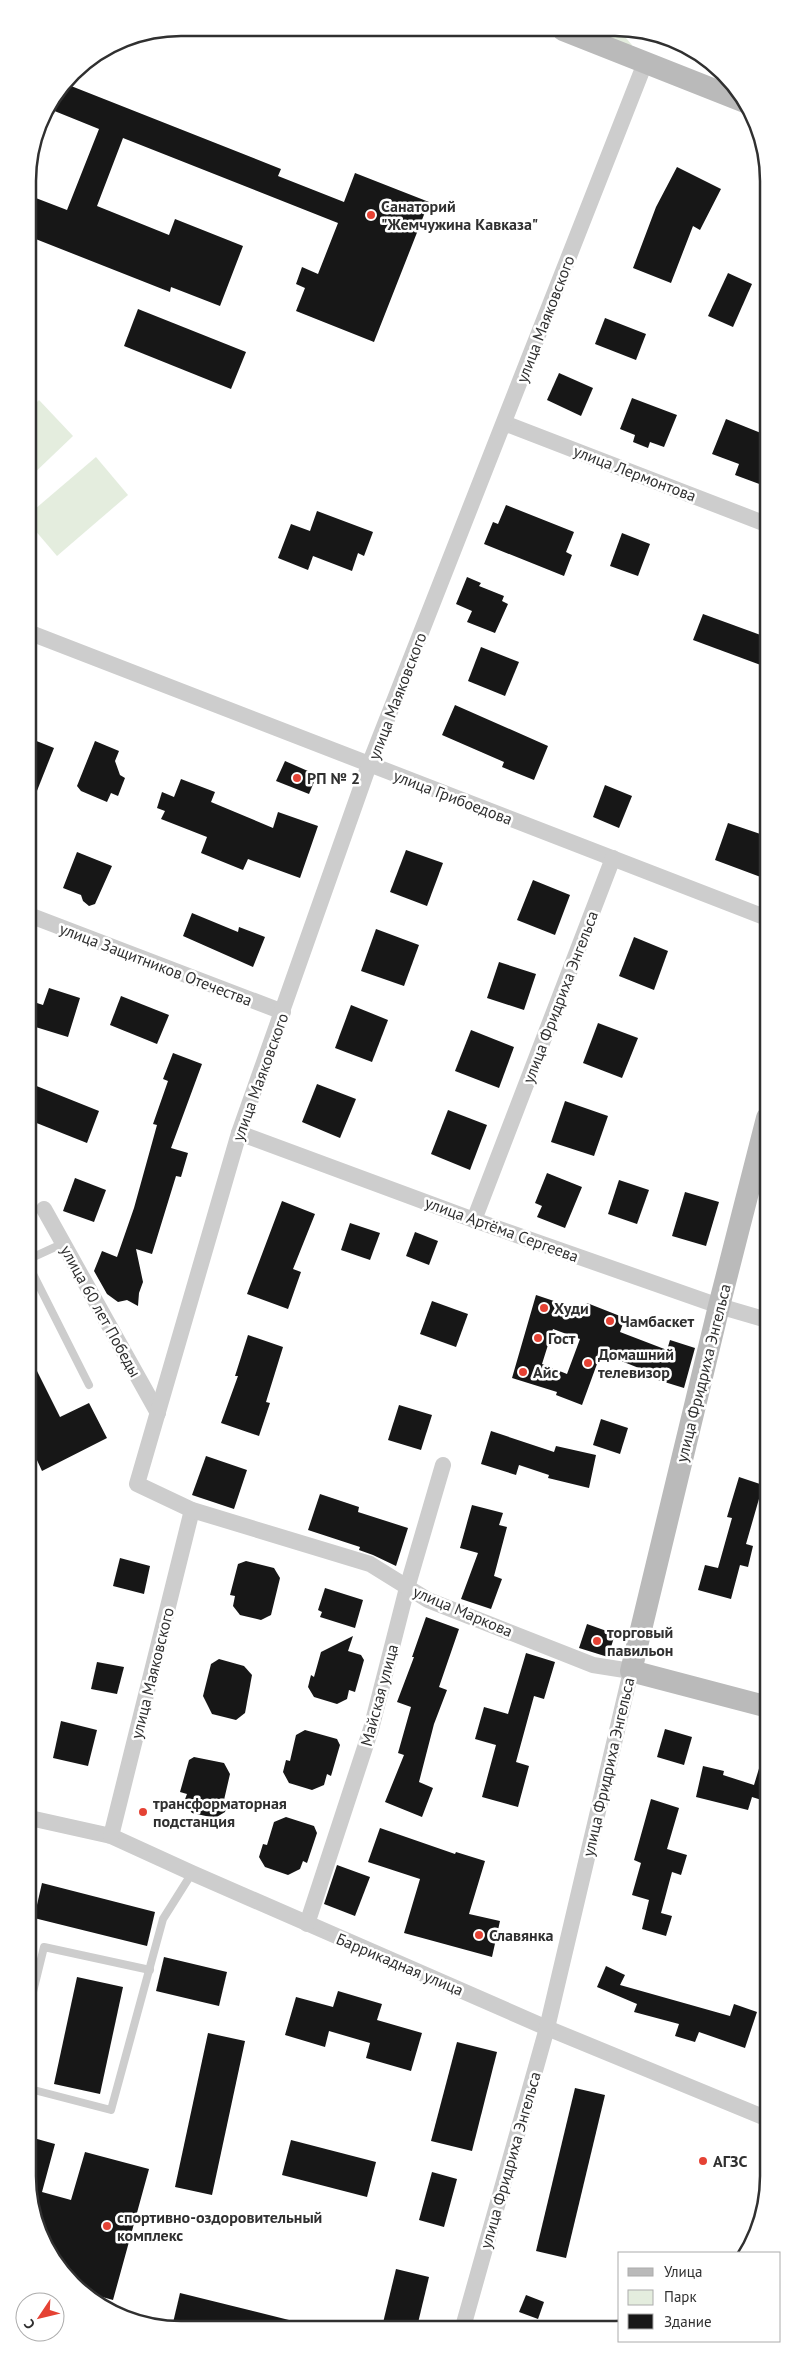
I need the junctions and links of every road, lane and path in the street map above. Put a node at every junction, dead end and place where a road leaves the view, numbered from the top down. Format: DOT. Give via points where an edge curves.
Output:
graph roads {
  1 [pos="578,36"];
  2 [pos="645,62"];
  3 [pos="732,97"];
  4 [pos="504,423"];
  5 [pos="760,522"];
  6 [pos="37,635"];
  7 [pos="370,765"];
  8 [pos="613,858"];
  9 [pos="760,916"];
  10 [pos="37,918"];
  11 [pos="283,1012"];
  12 [pos="239,1133"];
  13 [pos="760,1147"];
  14 [pos="44,1209"];
  15 [pos="474,1220"];
  16 [pos="64,1243"];
  17 [pos="36,1256"];
  18 [pos="36,1281"];
  19 [pos="719,1306"];
  20 [pos="759,1318"];
  21 [pos="89,1385"];
  22 [pos="158,1413"];
  23 [pos="443,1465"];
  24 [pos="138,1484"];
  25 [pos="192,1510"];
  26 [pos="407,1588"];
  27 [pos="631,1671"];
  28 [pos="759,1705"];
  29 [pos="36,1819"];
  30 [pos="111,1836"];
  31 [pos="192,1873"];
  32 [pos="307,1924"];
  33 [pos="150,1970"];
  34 [pos="36,1979"];
  35 [pos="547,2028"];
  36 [pos="36,2091"];
  37 [pos="759,2115"];
  38 [pos="465,2321"];
  1 -- 2 [label="street"];
  2 -- 3 [label="street"];
  2 -- 4 [label="street, улица Маяковского"];
  4 -- 5 [label="street, улица Лермонтова"];
  4 -- 7 [label="street, улица Маяковского"];
  6 -- 7 [label="street, улица Грибоедова"];
  7 -- 8 [label="street, улица Грибоедова"];
  7 -- 11 [label="street, улица Маяковского"];
  8 -- 9 [label="street, улица Грибоедова"];
  8 -- 15 [label="street, улица Фридриха Энгельса"];
  10 -- 11 [label="street, улица Защитников Отечества"];
  11 -- 12 [label="street, улица Маяковского"];
  12 -- 15 [label="street, улица Артёма Сергеева"];
  12 -- 22 [label="street, улица Маяковского"];
  13 -- 19 [label="street, улица Фридриха Энгельса"];
  14 -- 16 [label="street, улица 60 лет Победы"];
  15 -- 19 [label="street, улица Артёма Сергеева"];
  16 -- 17 [label="lane"];
  16 -- 22 [label="street, улица 60 лет Победы"];
  18 -- 21 [label="lane"];
  19 -- 20 [label="street, улица Артёма Сергеева"];
  19 -- 27 [label="street, улица Фридриха Энгельса"];
  22 -- 24 [label="street, улица Маяковского"];
  23 -- 26 [label="street, Майская улица"];
  24 -- 25 [label="street, улица Маркова"];
  25 -- 26 [label="street, улица Маркова" via="370,1564"];
  25 -- 30 [label="street, улица Маяковского"];
  26 -- 27 [label="street, улица Маркова" via="428,1600 593,1665"];
  26 -- 32 [label="street, Майская улица" via="370,1729"];
  27 -- 28 [label="street, улица Маркова"];
  27 -- 35 [label="street, улица Фридриха Энгельса"];
  29 -- 30 [label="street, Баррикадная улица"];
  30 -- 31 [label="street, Баррикадная улица"];
  31 -- 32 [label="street, Баррикадная улица"];
  31 -- 33 [label="lane" via="163,1919"];
  32 -- 35 [label="street, Баррикадная улица"];
  33 -- 34 [label="lane" via="44,1947"];
  33 -- 36 [label="lane" via="112,2110"];
  35 -- 37 [label="street, Баррикадная улица"];
  35 -- 38 [label="street, улица Фридриха Энгельса"];
}
